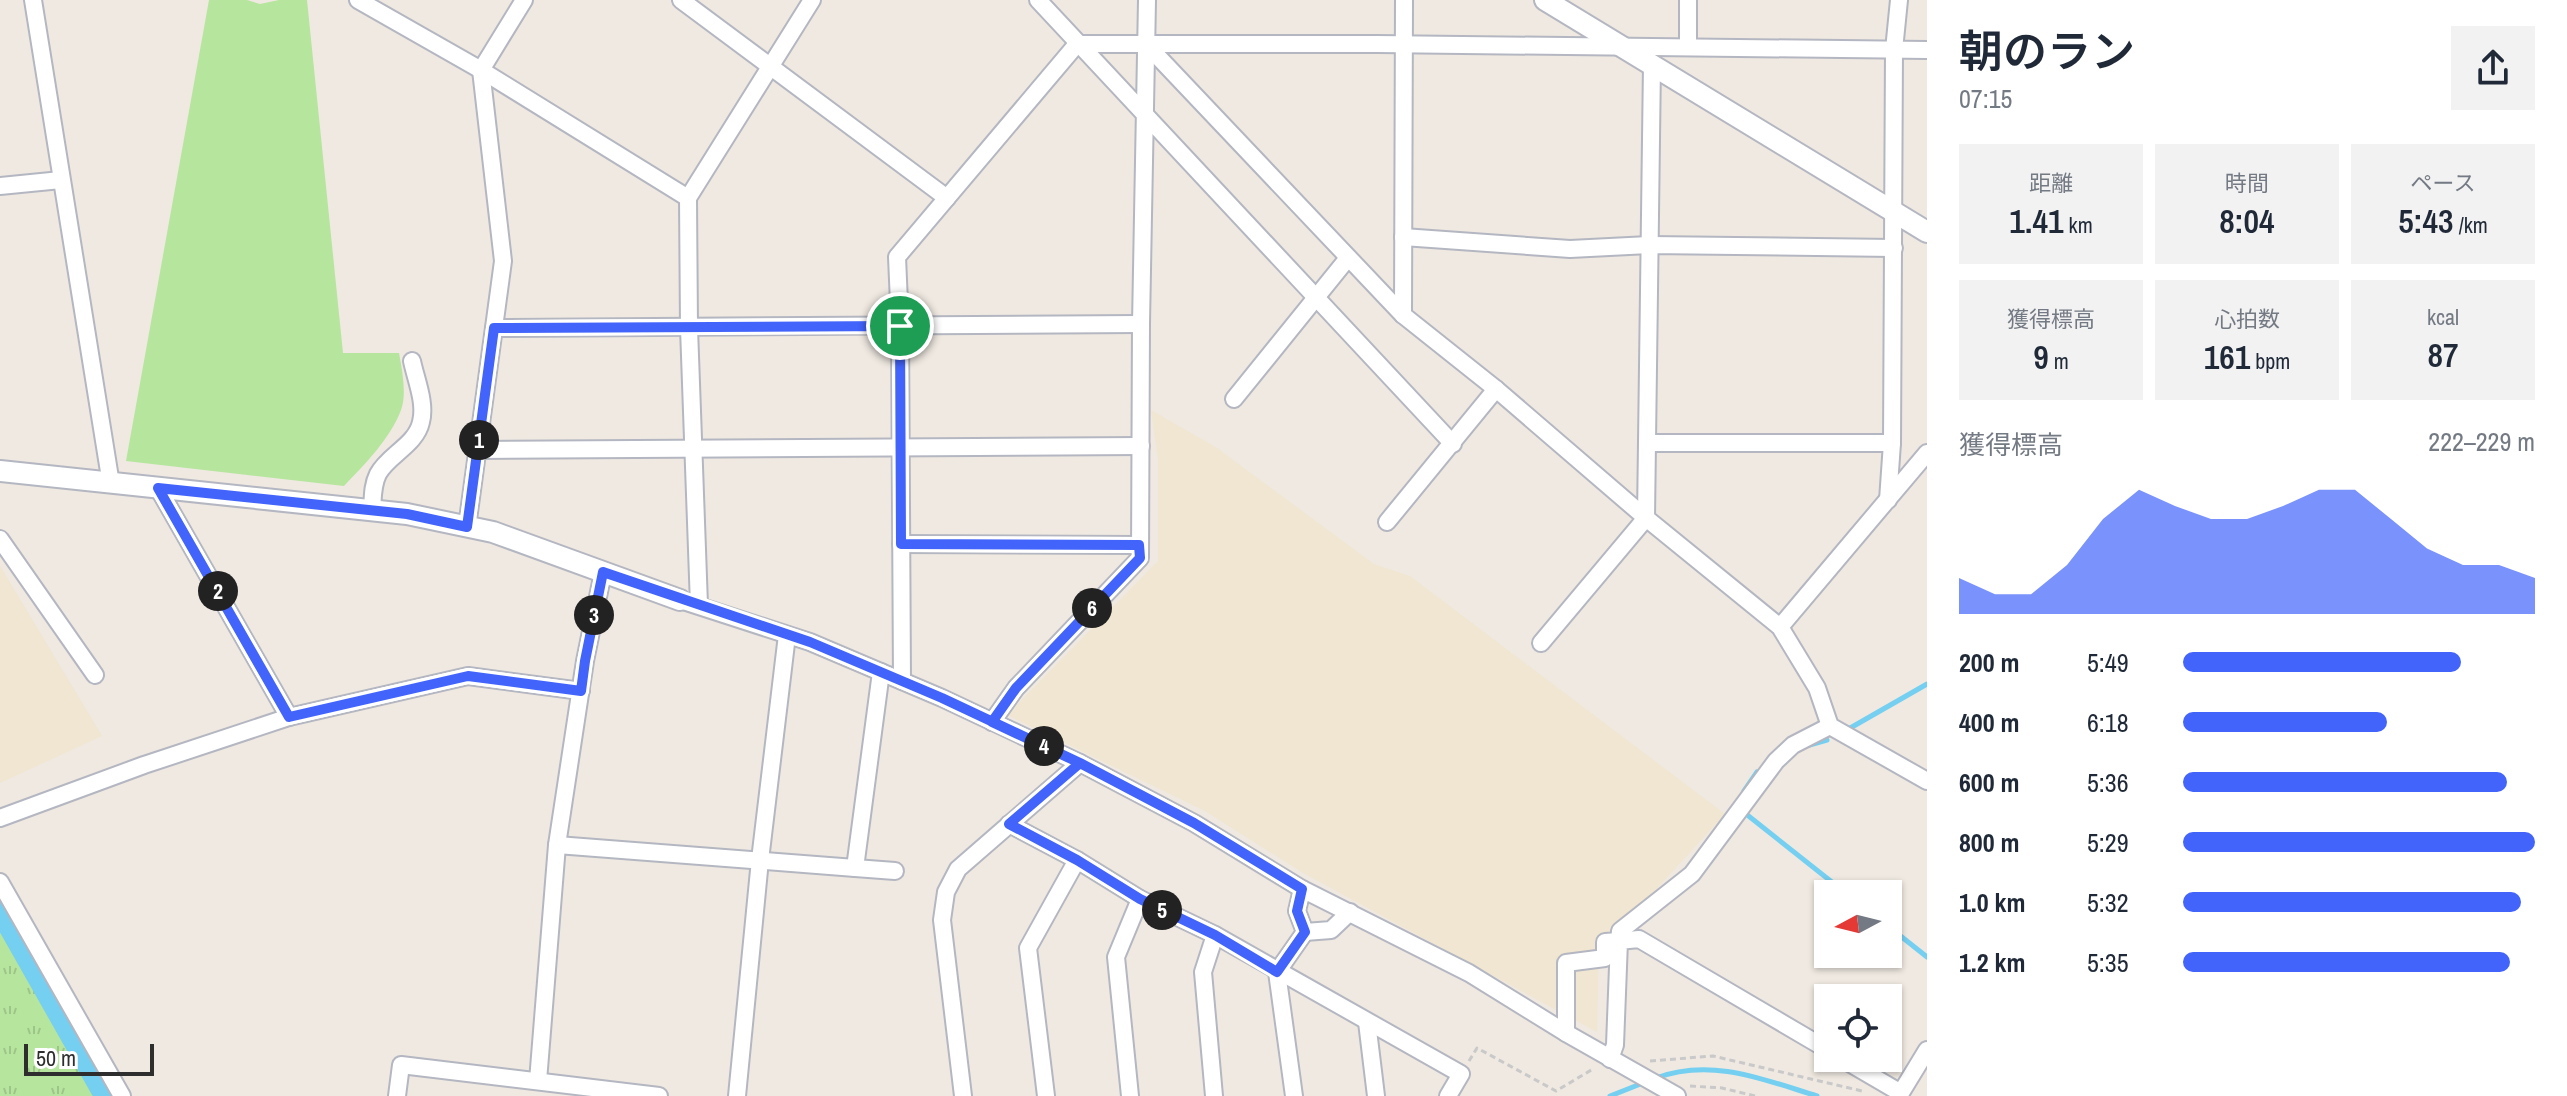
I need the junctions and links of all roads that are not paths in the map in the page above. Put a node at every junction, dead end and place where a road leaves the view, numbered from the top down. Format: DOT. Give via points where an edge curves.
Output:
graph roads {
  1 [pos="33,0"];
  2 [pos="358,0"];
  3 [pos="524,0"];
  4 [pos="681,0"];
  5 [pos="812,0"];
  6 [pos="1038,0"];
  7 [pos="1147,0"];
  8 [pos="1404,0"];
  9 [pos="1545,0"];
  10 [pos="1688,0"];
  11 [pos="1899,0"];
  12 [pos="1077,44"];
  13 [pos="1146,44"];
  14 [pos="1405,44"];
  15 [pos="1623,47"];
  16 [pos="1688,47"];
  17 [pos="1894,50"];
  18 [pos="1927,50"];
  19 [pos="1652,64"];
  20 [pos="771,65"];
  21 [pos="481,70"];
  22 [pos="1145,117"];
  23 [pos="61,180"];
  24 [pos="0,186"];
  25 [pos="688,198"];
  26 [pos="947,198"];
  27 [pos="1894,212"];
  28 [pos="1927,232"];
  29 [pos="1403,237"];
  30 [pos="1649,245"];
  31 [pos="1894,248"];
  32 [pos="1348,258"];
  33 [pos="1316,299"];
  34 [pos="1403,315"];
  35 [pos="1141,324"];
  36 [pos="900,326"];
  37 [pos="494,328"];
  38 [pos="689,328"];
  39 [pos="412,361"];
  40 [pos="1496,389"];
  41 [pos="1234,399"];
  42 [pos="1647,443"];
  43 [pos="1892,443"];
  44 [pos="1453,444"];
  45 [pos="1141,446"];
  46 [pos="692,447"];
  47 [pos="902,447"];
  48 [pos="477,450"];
  49 [pos="1927,453"];
  50 [pos="0,471"];
  51 [pos="111,484"];
  52 [pos="158,488"];
  53 [pos="1888,500"];
  54 [pos="372,511"];
  55 [pos="1646,518"];
  56 [pos="1387,522"];
  57 [pos="467,527"];
  58 [pos="0,539"];
  59 [pos="901,544"];
  60 [pos="1139,545"];
  61 [pos="603,572"];
  62 [pos="690,602"];
  63 [pos="1780,627"];
  64 [pos="787,635"];
  65 [pos="1541,643"];
  66 [pos="881,672"];
  67 [pos="95,675"];
  68 [pos="902,681"];
  69 [pos="581,691"];
  70 [pos="289,717"];
  71 [pos="992,722"];
  72 [pos="1830,726"];
  73 [pos="1080,763"];
  74 [pos="1927,781"];
  75 [pos="0,818"];
  76 [pos="1009,824"];
  77 [pos="557,845"];
  78 [pos="760,860"];
  79 [pos="1077,860"];
  80 [pos="855,868"];
  81 [pos="895,871"];
  82 [pos="0,882"];
  83 [pos="1302,889"];
  84 [pos="1140,899"];
  85 [pos="1350,912"];
  86 [pos="1305,932"];
  87 [pos="1215,935"];
  88 [pos="1619,941"];
  89 [pos="1277,972"];
  90 [pos="1367,1022"];
  91 [pos="1566,1033"];
  92 [pos="1814,1042"];
  93 [pos="1927,1050"];
  94 [pos="1610,1059"];
  95 [pos="1864,1072"];
  96 [pos="538,1081"];
  97 [pos="1667,1092"];
  98 [pos="1899,1094"];
  99 [pos="122,1096"];
  100 [pos="397,1096"];
  101 [pos="659,1096"];
  102 [pos="737,1096"];
  103 [pos="963,1096"];
  104 [pos="1046,1096"];
  105 [pos="1130,1096"];
  106 [pos="1214,1096"];
  107 [pos="1294,1096"];
  108 [pos="1376,1096"];
  109 [pos="1448,1096"];
  1 -- 23 [label="street"];
  2 -- 21 [label="street"];
  3 -- 21 [label="street"];
  4 -- 20 [label="street"];
  5 -- 20 [label="street"];
  6 -- 12 [label="street"];
  7 -- 13 [label="street"];
  8 -- 14 [label="street"];
  9 -- 15 [label="street"];
  10 -- 16 [label="street"];
  11 -- 17 [label="street"];
  12 -- 13 [label="street"];
  12 -- 22 [label="street"];
  12 -- 26 [label="street"];
  13 -- 14 [label="street"];
  13 -- 22 [label="street"];
  13 -- 32 [label="street"];
  14 -- 15 [label="street"];
  14 -- 29 [label="street"];
  15 -- 16 [label="street"];
  15 -- 19 [label="street"];
  16 -- 17 [label="street"];
  17 -- 18 [label="street"];
  17 -- 27 [label="street"];
  19 -- 27 [label="street"];
  19 -- 30 [label="street"];
  20 -- 25 [label="street"];
  20 -- 26 [label="street"];
  21 -- 25 [label="street"];
  21 -- 37 [label="street" via="503,261"];
  22 -- 33 [label="street"];
  22 -- 35 [label="street"];
  23 -- 24 [label="street"];
  23 -- 51 [label="street"];
  25 -- 38 [label="street"];
  26 -- 36 [label="street" via="897,257"];
  27 -- 28 [label="street"];
  27 -- 31 [label="street"];
  29 -- 30 [label="street" via="1570,249"];
  29 -- 34 [label="street"];
  30 -- 31 [label="street"];
  30 -- 42 [label="street"];
  31 -- 43 [label="street"];
  32 -- 33 [label="street"];
  32 -- 34 [label="street"];
  33 -- 41 [label="street"];
  33 -- 44 [label="street"];
  34 -- 40 [label="street"];
  35 -- 36 [label="street"];
  35 -- 45 [label="street"];
  36 -- 38 [label="street"];
  36 -- 47 [label="street"];
  37 -- 38 [label="street"];
  37 -- 48 [label="street"];
  38 -- 46 [label="street"];
  39 -- 54 [label="street" via="421,424 380,471"];
  40 -- 44 [label="street"];
  40 -- 55 [label="street"];
  42 -- 43 [label="street"];
  42 -- 55 [label="street"];
  43 -- 53 [label="street"];
  44 -- 56 [label="street"];
  45 -- 47 [label="street"];
  45 -- 60 [label="street"];
  46 -- 47 [label="street"];
  46 -- 48 [label="street"];
  46 -- 62 [label="street"];
  47 -- 59 [label="street"];
  48 -- 57 [label="street"];
  49 -- 53 [label="street"];
  50 -- 51 [label="street"];
  51 -- 52 [label="street"];
  52 -- 54 [label="street"];
  52 -- 70 [label="street"];
  53 -- 63 [label="street"];
  54 -- 57 [label="street"];
  55 -- 63 [label="street"];
  55 -- 65 [label="street"];
  57 -- 61 [label="street"];
  58 -- 67 [label="street"];
  59 -- 60 [label="street"];
  59 -- 68 [label="street"];
  60 -- 71 [label="street" via="1140,558 1016,688"];
  61 -- 62 [label="street"];
  61 -- 69 [label="street"];
  62 -- 64 [label="street"];
  63 -- 72 [label="street" via="1817,688"];
  64 -- 66 [label="street"];
  64 -- 78 [label="street"];
  66 -- 68 [label="street"];
  66 -- 80 [label="street"];
  68 -- 71 [label="street"];
  69 -- 70 [label="street" via="468,676"];
  69 -- 77 [label="street"];
  70 -- 75 [label="street"];
  71 -- 73 [label="street"];
  72 -- 74 [label="street"];
  72 -- 88 [label="street" via="1784,753 1692,874 1620,931"];
  73 -- 76 [label="street"];
  73 -- 83 [label="street" via="1194,823"];
  76 -- 79 [label="street"];
  76 -- 103 [label="street" via="958,869 946,892 942,920"];
  77 -- 78 [label="street"];
  77 -- 96 [label="street"];
  78 -- 80 [label="street"];
  78 -- 102 [label="street"];
  79 -- 84 [label="street"];
  79 -- 104 [label="street" via="1028,948"];
  80 -- 81 [label="street"];
  82 -- 99 [label="street"];
  83 -- 85 [label="street"];
  83 -- 86 [label="street" via="1297,911"];
  84 -- 87 [label="street"];
  84 -- 105 [label="street" via="1116,957"];
  85 -- 86 [label="street" via="1331,930"];
  85 -- 91 [label="street" via="1469,973"];
  86 -- 89 [label="street"];
  87 -- 89 [label="street"];
  87 -- 106 [label="street" via="1203,972"];
  88 -- 91 [label="street" via="1605,942 1605,958 1566,963"];
  88 -- 92 [label="street" via="1639,939"];
  88 -- 94 [label="street"];
  89 -- 90 [label="street"];
  89 -- 107 [label="street"];
  90 -- 108 [label="street"];
  90 -- 109 [label="street" via="1461,1074"];
  91 -- 94 [label="street"];
  93 -- 98 [label="street"];
  94 -- 97 [label="street"];
  95 -- 98 [label="street"];
  96 -- 100 [label="street" via="401,1065"];
  96 -- 101 [label="street"];
}
